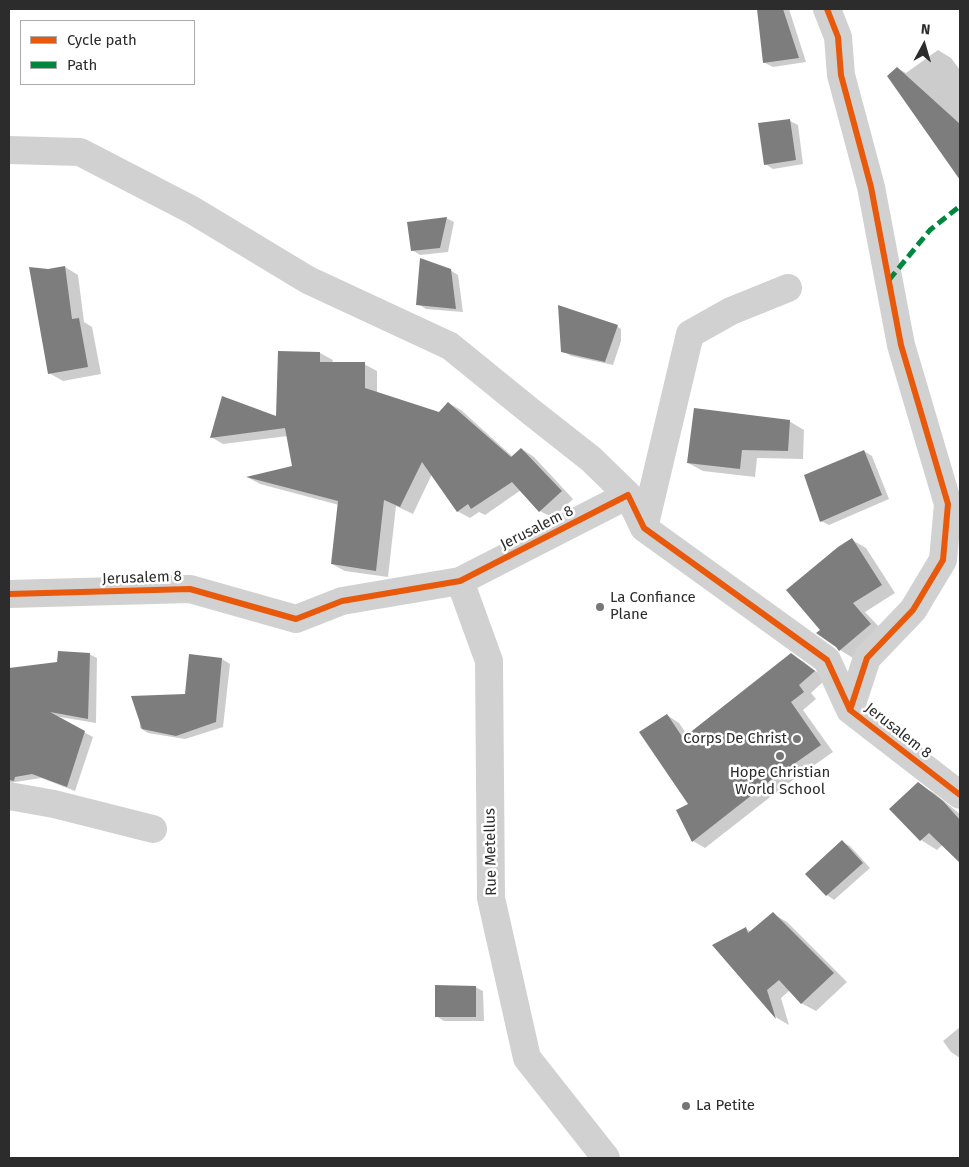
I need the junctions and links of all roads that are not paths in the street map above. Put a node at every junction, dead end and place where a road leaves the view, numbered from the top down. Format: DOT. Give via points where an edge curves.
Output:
graph roads {
  1 [pos="827,9"];
  2 [pos="9,150"];
  3 [pos="788,288"];
  4 [pos="628,495"];
  5 [pos="644,528"];
  6 [pos="460,581"];
  7 [pos="9,594"];
  8 [pos="850,710"];
  9 [pos="960,795"];
  10 [pos="9,796"];
  11 [pos="153,829"];
  12 [pos="606,1158"];
  1 -- 8 [label="street" via="838,37 841,75 871,187 901,345 948,504 943,560 913,610 867,658"];
  2 -- 4 [label="street" via="80,152 192,210 308,280 450,346 591,458"];
  3 -- 5 [label="street" via="731,311 690,334"];
  4 -- 5 [label="street, Jerusalem 8"];
  4 -- 6 [label="street, Jerusalem 8"];
  5 -- 8 [label="street, Jerusalem 8" via="827,660"];
  6 -- 7 [label="street, Jerusalem 8" via="342,601 296,619 190,589"];
  6 -- 12 [label="street, Rue Metellus" via="489,661 491,898 527,1058"];
  8 -- 9 [label="street, Jerusalem 8"];
  10 -- 11 [label="street"];
}
